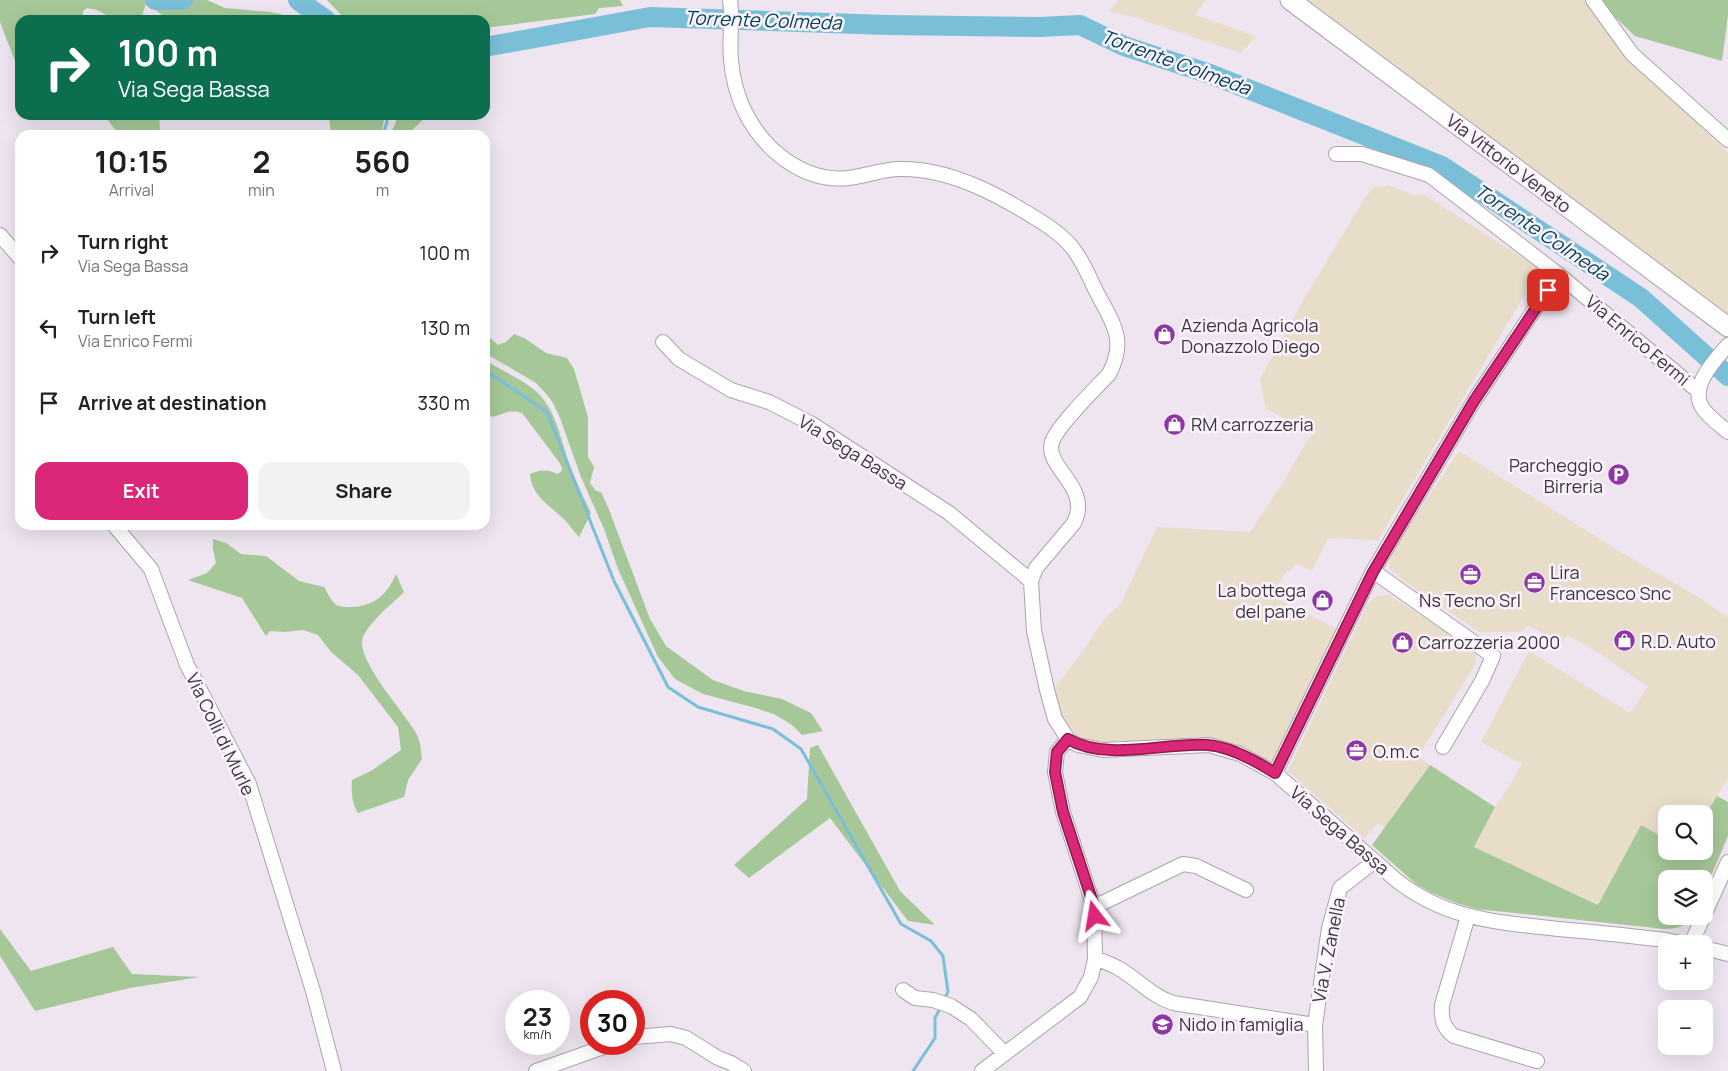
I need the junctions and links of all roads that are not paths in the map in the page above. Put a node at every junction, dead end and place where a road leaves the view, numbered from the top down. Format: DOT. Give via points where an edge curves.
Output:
graph roads {
  1 [pos="730,0"];
  2 [pos="1290,0"];
  3 [pos="1593,0"];
  4 [pos="1728,140"];
  5 [pos="1336,154"];
  6 [pos="0,235"];
  7 [pos="15,252"];
  8 [pos="1558,274"];
  9 [pos="1728,327"];
  10 [pos="663,342"];
  11 [pos="1727,347"];
  12 [pos="1700,385"];
  13 [pos="1728,432"];
  14 [pos="118,530"];
  15 [pos="1373,572"];
  16 [pos="1031,581"];
  17 [pos="1068,739"];
  18 [pos="1443,748"];
  19 [pos="1275,773"];
  20 [pos="1375,861"];
  21 [pos="1728,862"];
  22 [pos="1246,890"];
  23 [pos="1094,906"];
  24 [pos="1468,916"];
  25 [pos="1696,935"];
  26 [pos="1658,939"];
  27 [pos="1713,950"];
  28 [pos="1728,954"];
  29 [pos="1095,959"];
  30 [pos="902,990"];
  31 [pos="1315,1025"];
  32 [pos="645,1035"];
  33 [pos="1005,1054"];
  34 [pos="581,1055"];
  35 [pos="1537,1061"];
  36 [pos="334,1071"];
  37 [pos="536,1071"];
  38 [pos="744,1071"];
  39 [pos="982,1071"];
  40 [pos="1316,1071"];
  1 -- 16 [label="street" via="731,60 742,109 766,143 780,156 808,173 833,178 900,169 916,170 970,183 1013,204 1052,229 1074,250 1113,323 1118,353 1109,374 1058,430 1051,445 1053,457 1076,493 1079,511 1074,523 1036,568"];
  2 -- 9 [label="main road, Via Vittorio Veneto"];
  3 -- 4 [label="street" via="1632,54"];
  5 -- 8 [label="street, Via Enrico Fermi" via="1362,154 1429,175"];
  6 -- 7 [label="street"];
  8 -- 12 [label="street, Via Enrico Fermi"];
  8 -- 15 [label="street" via="1474,401"];
  10 -- 16 [label="street, Via Sega Bassa" via="679,359 732,390 769,402 812,424 917,492 949,513"];
  11 -- 12 [label="street"];
  12 -- 13 [label="street" via="1702,408"];
  14 -- 36 [label="street, Via Colli di Murle" via="151,570 187,665 249,784 313,991"];
  15 -- 18 [label="street" via="1493,656"];
  15 -- 19 [label="street"];
  16 -- 17 [label="street" via="1041,663 1055,719"];
  17 -- 19 [label="street, Via Sega Bassa" via="1078,745 1103,750 1209,745 1240,754"];
  17 -- 23 [label="street" via="1057,752 1055,772 1063,812"];
  19 -- 20 [label="street, Via Sega Bassa"];
  20 -- 24 [label="street, Via Sega Bassa" via="1415,894"];
  20 -- 31 [label="street, Via V. Zanella" via="1340,888 1329,928"];
  21 -- 25 [label="street"];
  22 -- 23 [label="street" via="1196,866 1183,864"];
  23 -- 29 [label="street"];
  24 -- 26 [label="street, Via Sega Bassa"];
  24 -- 35 [label="street" via="1442,1005 1446,1028 1454,1036"];
  27 -- 28 [label="street"];
  29 -- 31 [label="street, Via V. Zanella" via="1127,972 1157,996 1173,1003"];
  29 -- 33 [label="street" via="1091,977 1080,998"];
  30 -- 33 [label="street" via="915,998 951,1006 971,1019"];
  31 -- 40 [label="street, Via V. Zanella"];
  32 -- 38 [label="street" via="671,1034 686,1038"];
  33 -- 39 [label="street"];
  34 -- 37 [label="street"];
}
